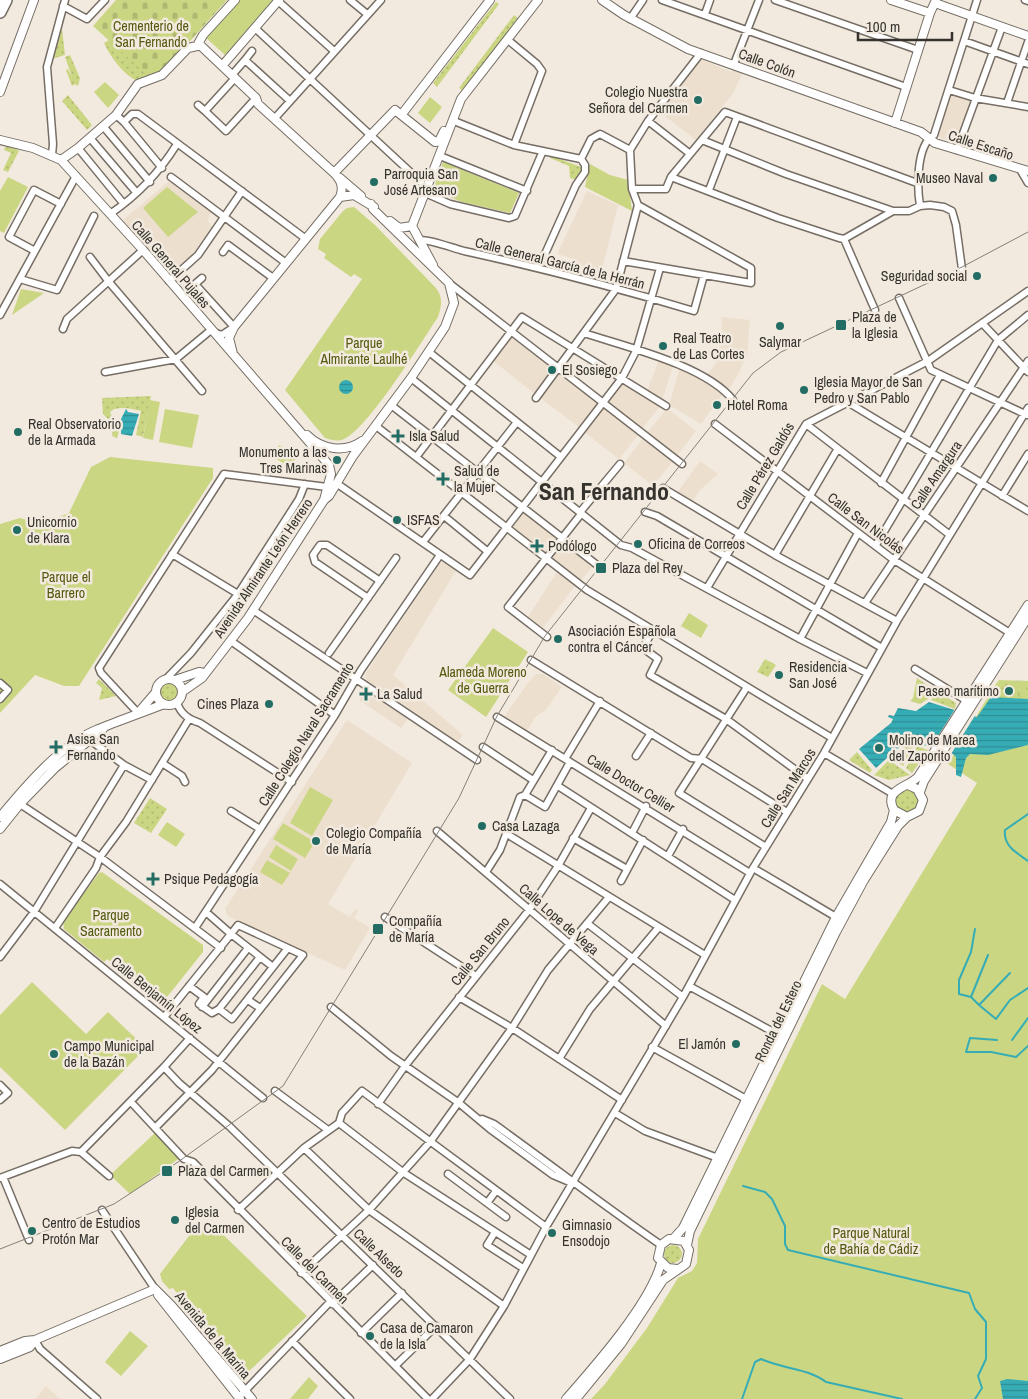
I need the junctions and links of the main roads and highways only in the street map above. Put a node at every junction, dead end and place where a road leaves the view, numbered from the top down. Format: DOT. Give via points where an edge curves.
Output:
graph roads {
  1 [pos="6,0"];
  2 [pos="0,12"];
  1 -- 2 [label="highway"];
}
